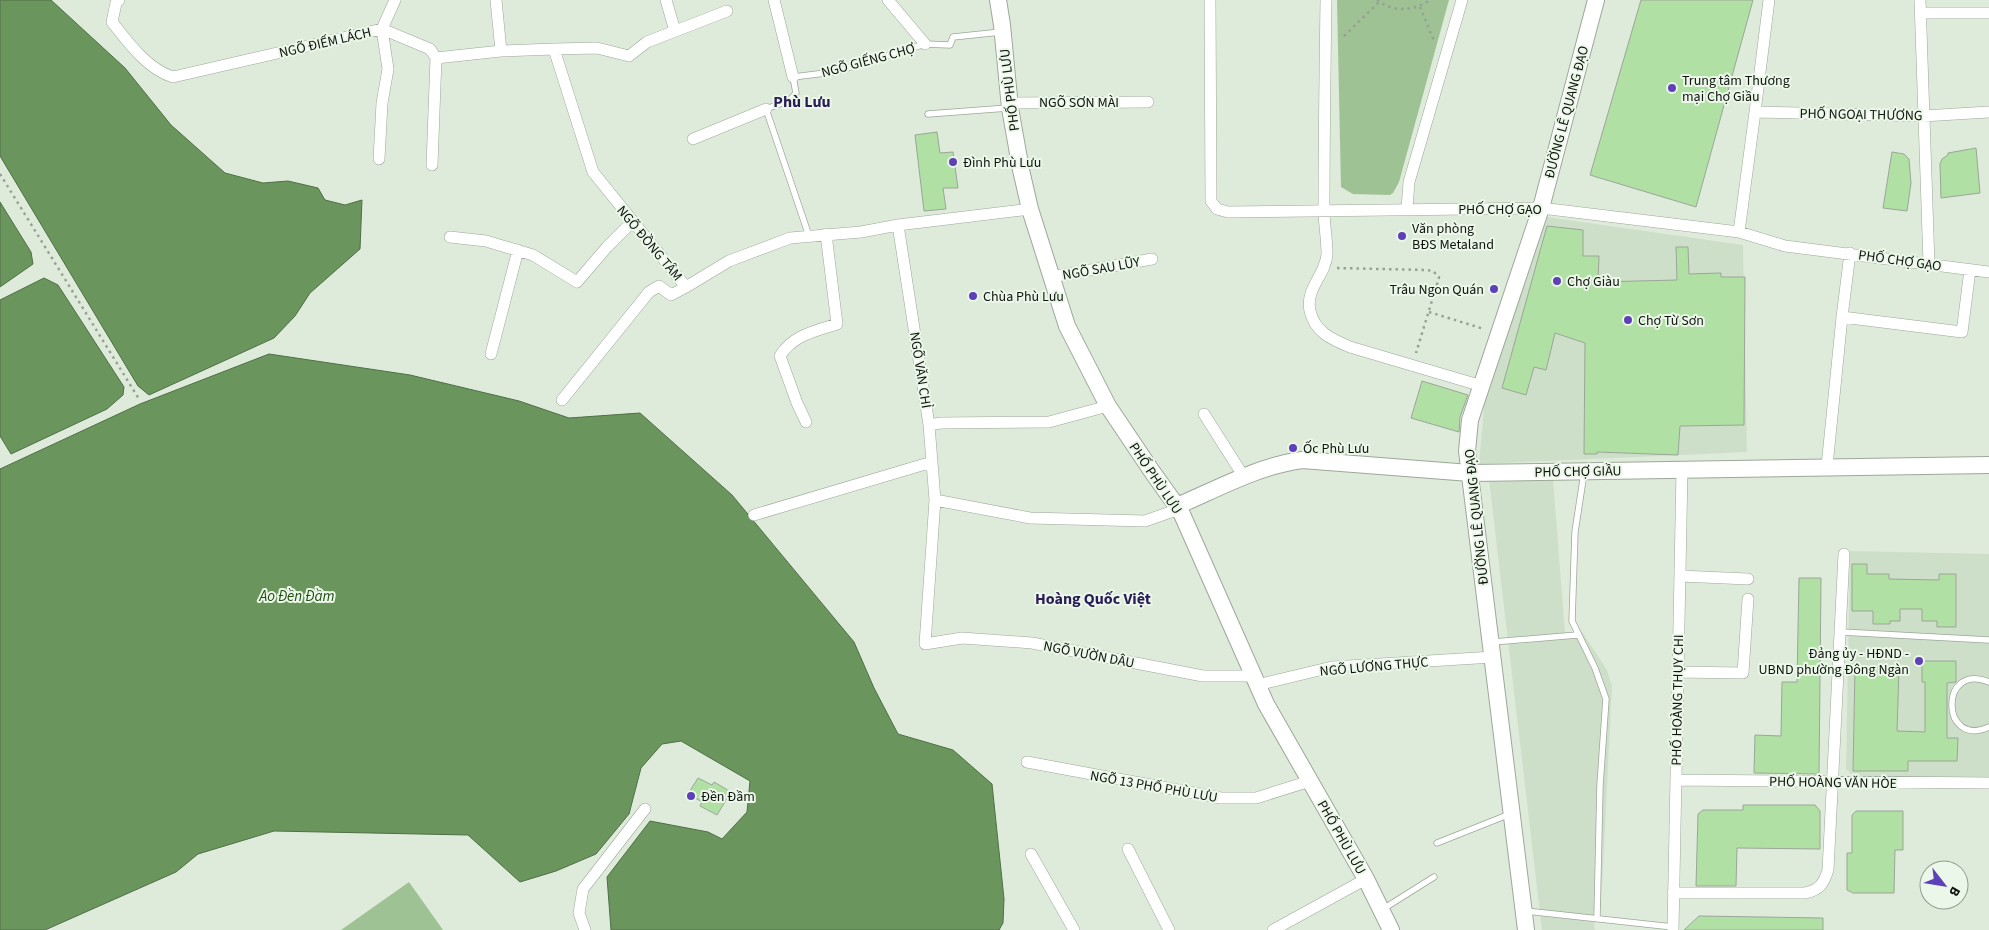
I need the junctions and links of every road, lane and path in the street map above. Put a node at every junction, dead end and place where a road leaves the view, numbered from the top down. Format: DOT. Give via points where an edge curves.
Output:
graph roads {
  1 [pos="119,0"];
  2 [pos="395,0"];
  3 [pos="496,0"];
  4 [pos="666,0"];
  5 [pos="774,0"];
  6 [pos="888,0"];
  7 [pos="998,0"];
  8 [pos="1210,0"];
  9 [pos="1326,0"];
  10 [pos="1430,0"];
  11 [pos="1462,0"];
  12 [pos="1596,0"];
  13 [pos="1769,0"];
  14 [pos="1920,0"];
  15 [pos="1378,1"];
  16 [pos="1420,6"];
  17 [pos="727,11"];
  18 [pos="1921,13"];
  19 [pos="1989,13"];
  20 [pos="382,29"];
  21 [pos="675,31"];
  22 [pos="1003,32"];
  23 [pos="1344,36"];
  24 [pos="1434,41"];
  25 [pos="925,44"];
  26 [pos="554,49"];
  27 [pos="501,51"];
  28 [pos="436,58"];
  29 [pos="793,78"];
  30 [pos="1148,102"];
  31 [pos="1009,106"];
  32 [pos="766,110"];
  33 [pos="1755,112"];
  34 [pos="1989,112"];
  35 [pos="928,114"];
  36 [pos="1923,116"];
  37 [pos="693,139"];
  38 [pos="379,159"];
  39 [pos="432,165"];
  40 [pos="0,174"];
  41 [pos="1541,208"];
  42 [pos="1030,209"];
  43 [pos="1407,209"];
  44 [pos="1324,211"];
  45 [pos="632,222"];
  46 [pos="898,225"];
  47 [pos="1739,232"];
  48 [pos="826,234"];
  49 [pos="809,236"];
  50 [pos="450,237"];
  51 [pos="518,250"];
  52 [pos="1850,253"];
  53 [pos="1152,259"];
  54 [pos="1929,264"];
  55 [pos="1336,268"];
  56 [pos="1970,270"];
  57 [pos="1989,272"];
  58 [pos="1051,277"];
  59 [pos="686,287"];
  60 [pos="1428,312"];
  61 [pos="1842,317"];
  62 [pos="1499,333"];
  63 [pos="492,354"];
  64 [pos="1416,354"];
  65 [pos="1482,386"];
  66 [pos="139,399"];
  67 [pos="562,400"];
  68 [pos="1108,406"];
  69 [pos="1204,414"];
  70 [pos="806,422"];
  71 [pos="929,425"];
  72 [pos="932,462"];
  73 [pos="1989,464"];
  74 [pos="1827,466"];
  75 [pos="1682,470"];
  76 [pos="1584,471"];
  77 [pos="1470,473"];
  78 [pos="1244,477"];
  79 [pos="935,500"];
  80 [pos="1178,508"];
  81 [pos="754,515"];
  82 [pos="1844,554"];
  83 [pos="1680,576"];
  84 [pos="1748,579"];
  85 [pos="1748,599"];
  86 [pos="1840,632"];
  87 [pos="1577,635"];
  88 [pos="1989,640"];
  89 [pos="1492,649"];
  90 [pos="1678,672"];
  91 [pos="1255,681"];
  92 [pos="1989,682"];
  93 [pos="1989,727"];
  94 [pos="1027,762"];
  95 [pos="1676,780"];
  96 [pos="1310,781"];
  97 [pos="1833,782"];
  98 [pos="1989,783"];
  99 [pos="645,809"];
  100 [pos="1512,814"];
  101 [pos="1437,843"];
  102 [pos="1128,849"];
  103 [pos="1032,854"];
  104 [pos="1434,877"];
  105 [pos="1366,879"];
  106 [pos="1673,893"];
  107 [pos="1382,910"];
  108 [pos="1524,910"];
  109 [pos="1597,918"];
  110 [pos="1673,928"];
  111 [pos="585,930"];
  112 [pos="1074,930"];
  113 [pos="1169,930"];
  114 [pos="1273,930"];
  115 [pos="1392,930"];
  116 [pos="1526,930"];
  1 -- 20 [label="street, NGÕ ĐIẾM LÁCH" via="112,22 159,72 173,77"];
  2 -- 20 [label="street"];
  3 -- 27 [label="street"];
  4 -- 21 [label="street"];
  5 -- 29 [label="street"];
  6 -- 25 [label="street"];
  7 -- 22 [label="main road, PHỐ PHÙ LƯU"];
  8 -- 44 [label="street, PHỐ CHỢ GẠO" via="1210,201 1217,209 1228,212"];
  9 -- 44 [label="street"];
  10 -- 16 [label="path"];
  11 -- 43 [label="street" via="1409,182"];
  12 -- 41 [label="main road, ĐƯỜNG LÊ QUANG ĐẠO"];
  13 -- 33 [label="street"];
  14 -- 18 [label="street"];
  15 -- 16 [label="path" via="1392,8"];
  15 -- 23 [label="path"];
  16 -- 24 [label="path"];
  17 -- 21 [label="street"];
  18 -- 19 [label="street"];
  18 -- 36 [label="street"];
  20 -- 28 [label="street, NGÕ ĐIẾM LÁCH" via="430,49"];
  20 -- 38 [label="street" via="388,69 382,103"];
  21 -- 26 [label="street" via="647,42 629,56 597,48"];
  22 -- 25 [label="lane, NGÕ GIẾNG CHỢ" via="953,37 950,45"];
  22 -- 31 [label="main road, PHỐ PHÙ LƯU"];
  25 -- 29 [label="lane, NGÕ GIẾNG CHỢ" via="834,72"];
  26 -- 27 [label="street"];
  26 -- 45 [label="street, NGÕ ĐỒNG TÂM" via="593,172"];
  27 -- 28 [label="street"];
  28 -- 39 [label="street"];
  29 -- 32 [label="lane" via="796,93 790,100"];
  30 -- 31 [label="street, NGÕ SƠN MÀI"];
  31 -- 35 [label="lane"];
  31 -- 42 [label="main road, PHỐ PHÙ LƯU"];
  32 -- 37 [label="street"];
  32 -- 49 [label="lane"];
  33 -- 36 [label="street, PHỐ NGOẠI THƯƠNG"];
  33 -- 47 [label="street"];
  34 -- 36 [label="street, PHỐ NGOẠI THƯƠNG"];
  36 -- 54 [label="street"];
  40 -- 66 [label="path"];
  41 -- 43 [label="street, PHỐ CHỢ GẠO"];
  41 -- 47 [label="street, PHỐ CHỢ GẠO"];
  41 -- 62 [label="main road, ĐƯỜNG LÊ QUANG ĐẠO"];
  42 -- 46 [label="street, NGÕ ĐỒNG TÂM"];
  42 -- 58 [label="main road, PHỐ PHÙ LƯU"];
  43 -- 44 [label="street, PHỐ CHỢ GẠO"];
  44 -- 65 [label="street" via="1327,256 1308,301 1320,332 1350,347"];
  45 -- 51 [label="street" via="577,282 533,255"];
  45 -- 59 [label="street, NGÕ ĐỒNG TÂM"];
  46 -- 48 [label="street, NGÕ ĐỒNG TÂM"];
  46 -- 71 [label="street, NGÕ VĂN CHỈ"];
  47 -- 52 [label="street, PHỐ CHỢ GẠO" via="1786,246"];
  48 -- 49 [label="street, NGÕ ĐỒNG TÂM"];
  48 -- 70 [label="street" via="837,324 802,335 785,347 780,356"];
  49 -- 59 [label="street, NGÕ ĐỒNG TÂM" via="790,238 729,261"];
  50 -- 51 [label="street" via="486,241"];
  51 -- 63 [label="street"];
  52 -- 54 [label="street, PHỐ CHỢ GẠO"];
  52 -- 61 [label="street"];
  53 -- 58 [label="street, NGÕ SAU LŨY"];
  54 -- 56 [label="street, PHỐ CHỢ GẠO"];
  55 -- 60 [label="path" via="1433,271 1439,277"];
  56 -- 57 [label="street, PHỐ CHỢ GẠO"];
  56 -- 61 [label="street" via="1962,332"];
  58 -- 68 [label="main road, PHỐ PHÙ LƯU" via="1067,326"];
  59 -- 67 [label="street" via="671,295 659,286 650,292"];
  60 -- 62 [label="path"];
  60 -- 64 [label="path"];
  61 -- 74 [label="street"];
  62 -- 65 [label="main road, ĐƯỜNG LÊ QUANG ĐẠO"];
  65 -- 77 [label="main road, ĐƯỜNG LÊ QUANG ĐẠO" via="1470,420 1467,451"];
  68 -- 71 [label="street, NGÕ VĂN CHỈ" via="1049,422"];
  68 -- 80 [label="main road, PHỐ PHÙ LƯU"];
  69 -- 78 [label="street"];
  71 -- 72 [label="street"];
  72 -- 79 [label="street"];
  72 -- 81 [label="street"];
  73 -- 74 [label="main road, PHỐ CHỢ GIẦU"];
  74 -- 75 [label="main road, PHỐ CHỢ GIẦU"];
  75 -- 76 [label="main road, PHỐ CHỢ GIẦU"];
  75 -- 83 [label="street, PHỐ HOÀNG THỤY CHI"];
  76 -- 77 [label="main road, PHỐ CHỢ GIẦU"];
  76 -- 87 [label="lane" via="1575,532 1572,621"];
  77 -- 78 [label="main road, PHỐ CHỢ GIẦU" via="1302,460 1283,462"];
  77 -- 89 [label="main road, ĐƯỜNG LÊ QUANG ĐẠO"];
  78 -- 80 [label="main road, PHỐ CHỢ GIẦU"];
  79 -- 80 [label="street" via="1030,518 1145,521"];
  79 -- 91 [label="street, NGÕ VƯỜN DÂU" via="925,644 962,638 1032,643 1203,676"];
  80 -- 91 [label="main road, PHỐ PHÙ LƯU"];
  82 -- 86 [label="street"];
  83 -- 84 [label="street"];
  83 -- 90 [label="street, PHỐ HOÀNG THỤY CHI"];
  85 -- 90 [label="street" via="1743,673"];
  86 -- 88 [label="lane"];
  86 -- 97 [label="street"];
  87 -- 89 [label="lane"];
  87 -- 109 [label="lane" via="1595,668 1606,699"];
  89 -- 91 [label="street, NGÕ LƯƠNG THỰC" via="1332,667"];
  89 -- 100 [label="main road, ĐƯỜNG LÊ QUANG ĐẠO"];
  90 -- 95 [label="street, PHỐ HOÀNG THỤY CHI"];
  91 -- 96 [label="main road, PHỐ PHÙ LƯU"];
  92 -- 93 [label="lane" via="1982,679 1966,681 1953,693 1951,701 1954,718 1960,724 1975,730"];
  94 -- 96 [label="street, NGÕ 13 PHỐ PHÙ LƯU" via="1220,798 1256,798"];
  95 -- 97 [label="street, PHỐ HOÀNG VĂN HÒE"];
  95 -- 106 [label="street, PHỐ HOÀNG THỤY CHI"];
  96 -- 105 [label="main road, PHỐ PHÙ LƯU"];
  97 -- 98 [label="street, PHỐ HOÀNG VĂN HÒE"];
  97 -- 106 [label="street" via="1828,870 1823,884 1814,892"];
  99 -- 111 [label="street" via="583,889 579,913"];
  100 -- 101 [label="lane"];
  100 -- 108 [label="main road, ĐƯỜNG LÊ QUANG ĐẠO"];
  102 -- 113 [label="street"];
  103 -- 112 [label="street"];
  104 -- 107 [label="lane"];
  105 -- 107 [label="main road, PHỐ PHÙ LƯU"];
  105 -- 114 [label="street"];
  106 -- 110 [label="street, PHỐ HOÀNG THỤY CHI"];
  107 -- 115 [label="main road, PHỐ PHÙ LƯU"];
  108 -- 109 [label="lane"];
  108 -- 116 [label="main road, ĐƯỜNG LÊ QUANG ĐẠO"];
  109 -- 110 [label="lane"];
}
